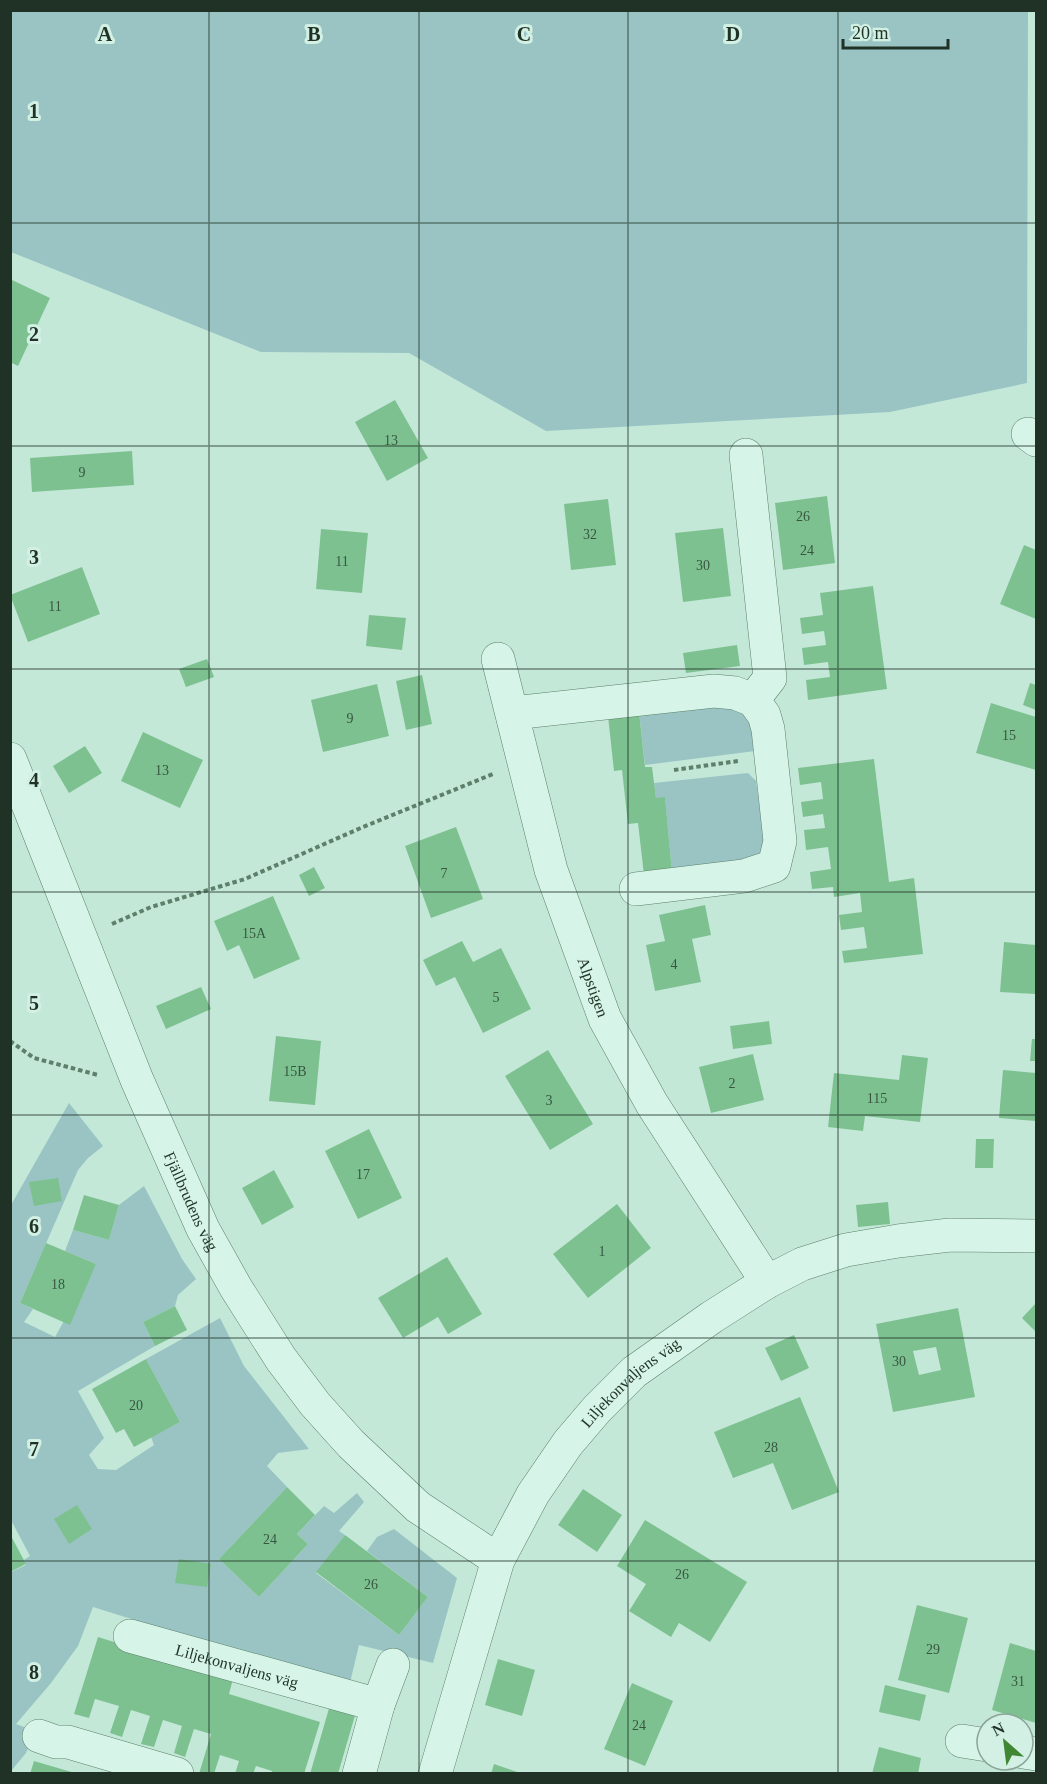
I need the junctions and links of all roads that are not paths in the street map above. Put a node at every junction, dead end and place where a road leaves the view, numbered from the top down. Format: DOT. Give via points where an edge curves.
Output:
graph roads {
  1 [pos="746,455"];
  2 [pos="498,658"];
  3 [pos="753,700"];
  4 [pos="513,713"];
  5 [pos="10,759"];
  6 [pos="636,889"];
  7 [pos="1036,1236"];
  8 [pos="767,1282"];
  9 [pos="498,1560"];
  10 [pos="130,1636"];
  11 [pos="393,1665"];
  12 [pos="378,1705"];
  13 [pos="39,1736"];
  14 [pos="177,1773"];
  15 [pos="359,1773"];
  16 [pos="435,1773"];
  1 -- 3 [label="street" via="770,678"];
  2 -- 4 [label="street, Alpstigen"];
  3 -- 4 [label="street" via="714,691"];
  3 -- 6 [label="street" via="768,729 780,841 774,866 744,876"];
  4 -- 8 [label="street, Alpstigen" via="551,870 605,1019 652,1104"];
  5 -- 9 [label="street, Fjällbrudens väg" via="137,1080 203,1229 236,1288 281,1359 351,1444 418,1507"];
  7 -- 8 [label="street, Liljekonvaljens väg" via="950,1235 898,1241 846,1250 802,1264"];
  8 -- 9 [label="street, Liljekonvaljens väg" via="634,1372 597,1409 533,1494"];
  9 -- 16 [label="street, Liljekonvaljens väg"];
  10 -- 12 [label="street, Liljekonvaljens väg"];
  11 -- 12 [label="street"];
  12 -- 15 [label="street"];
  13 -- 14 [label="street"];
}
